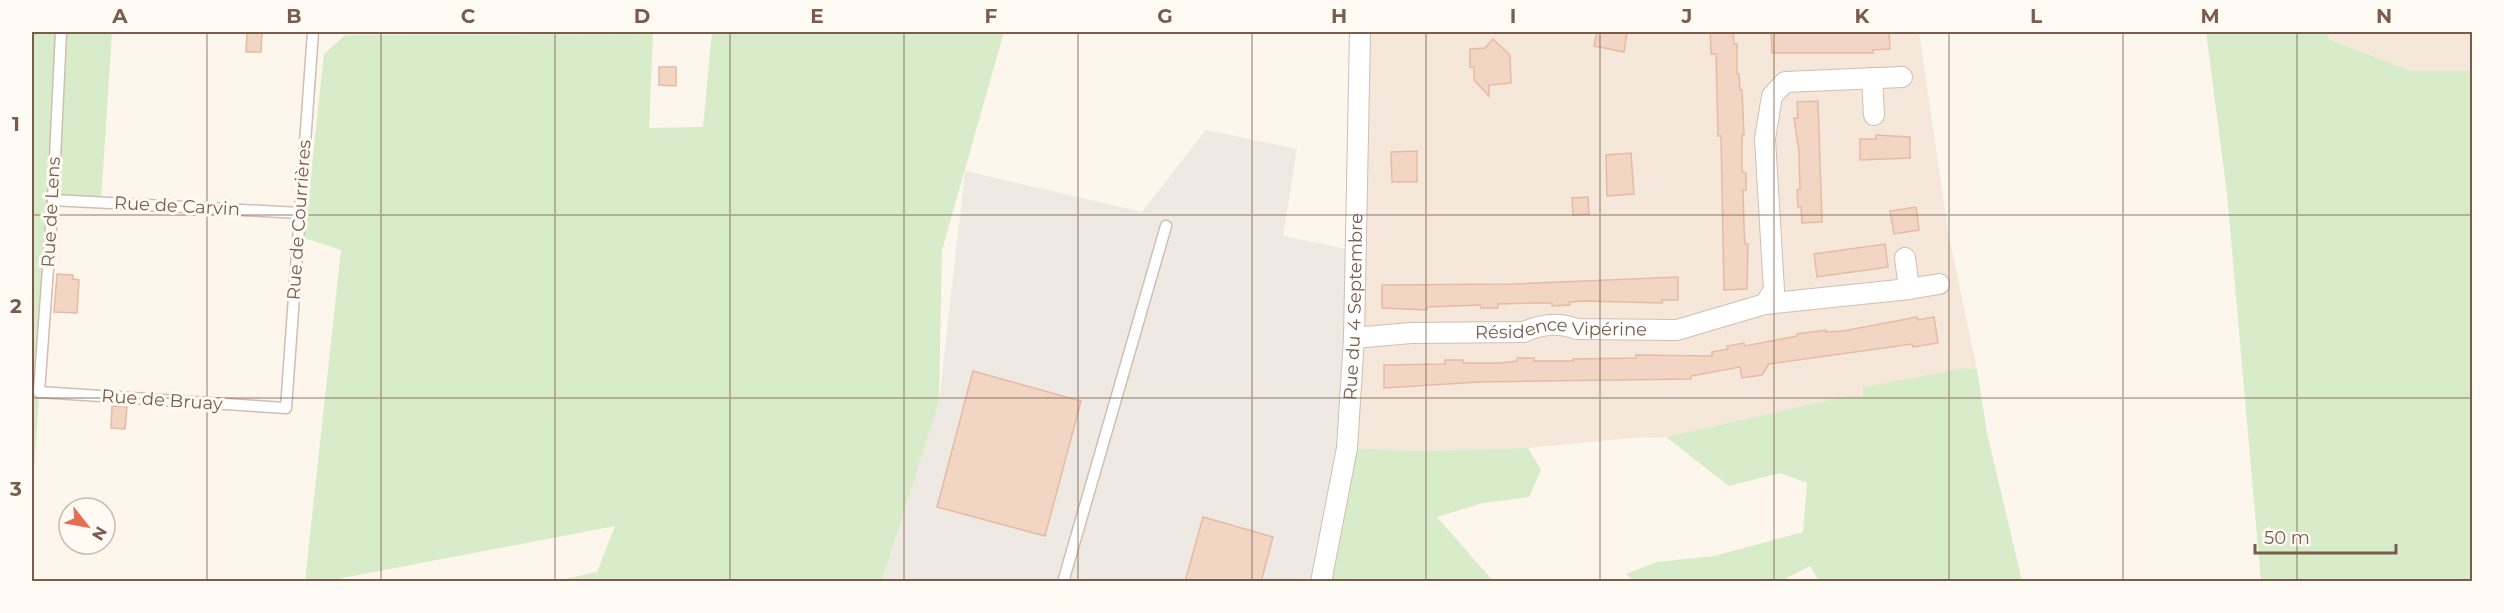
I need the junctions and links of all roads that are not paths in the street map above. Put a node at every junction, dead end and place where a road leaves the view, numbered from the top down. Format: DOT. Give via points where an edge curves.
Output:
graph roads {
  1 [pos="61,32"];
  2 [pos="313,32"];
  3 [pos="1360,32"];
  4 [pos="1902,77"];
  5 [pos="1872,78"];
  6 [pos="1874,115"];
  7 [pos="53,200"];
  8 [pos="300,213"];
  9 [pos="1166,226"];
  10 [pos="1905,258"];
  11 [pos="1939,284"];
  12 [pos="1909,290"];
  13 [pos="1765,304"];
  14 [pos="1354,339"];
  15 [pos="39,392"];
  16 [pos="286,408"];
  17 [pos="1063,582"];
  18 [pos="1321,582"];
  1 -- 7 [label="lane, Rue de Lens"];
  2 -- 8 [label="lane, Rue de Courrières"];
  3 -- 14 [label="street, Rue du 4 Septembre"];
  4 -- 5 [label="street"];
  5 -- 6 [label="street"];
  5 -- 13 [label="street" via="1785,82 1772,96 1765,139 1774,290"];
  7 -- 8 [label="lane, Rue de Carvin"];
  7 -- 15 [label="lane, Rue de Lens"];
  8 -- 16 [label="lane, Rue de Courrières"];
  9 -- 17 [label="lane"];
  10 -- 12 [label="street"];
  11 -- 12 [label="street, Résidence Vipérine"];
  12 -- 13 [label="street, Résidence Vipérine"];
  13 -- 14 [label="street, Résidence Vipérine" via="1677,330 1577,329 1565,324 1539,325 1524,332 1411,333"];
  14 -- 18 [label="street, Rue du 4 Septembre" via="1347,448"];
  15 -- 16 [label="lane, Rue de Bruay"];
}
